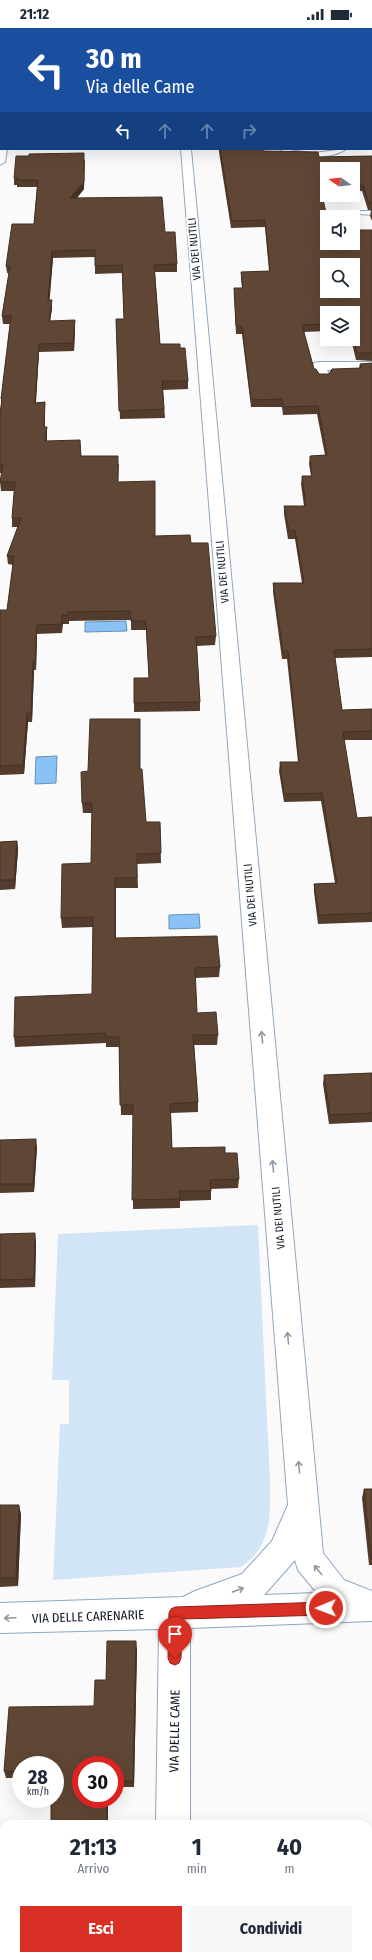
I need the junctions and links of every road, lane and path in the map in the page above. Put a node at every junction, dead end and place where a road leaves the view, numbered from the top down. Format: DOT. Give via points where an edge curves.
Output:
graph roads {
  1 [pos="2,150"];
  2 [pos="186,150"];
  3 [pos="285,150"];
  4 [pos="340,150"];
  5 [pos="0,162"];
  6 [pos="361,213"];
  7 [pos="372,213"];
  8 [pos="372,366"];
  9 [pos="323,377"];
  10 [pos="302,1506"];
  11 [pos="372,1607"];
  12 [pos="175,1613"];
  13 [pos="0,1618"];
  14 [pos="173,1820"];
  1 -- 5 [label="street"];
  10 -- 2 [label="street, VIA DEI NUTILI, one-way"];
  3 -- 4 [label="lane" via="297,154 332,153"];
  6 -- 7 [label="lane"];
  8 -- 9 [label="street" via="319,366"];
  11 -- 10 [label="street, VIA DEI NUTILI, one-way" via="334,1591 309,1559"];
  12 -- 10 [label="street, VIA DELLE CARENARIE, one-way" via="252,1585 283,1552"];
  11 -- 12 [label="street, VIA DELLE CARENARIE"];
  12 -- 13 [label="street, VIA DELLE CARENARIE, one-way"];
  12 -- 14 [label="street, VIA DELLE CAME"];
}
